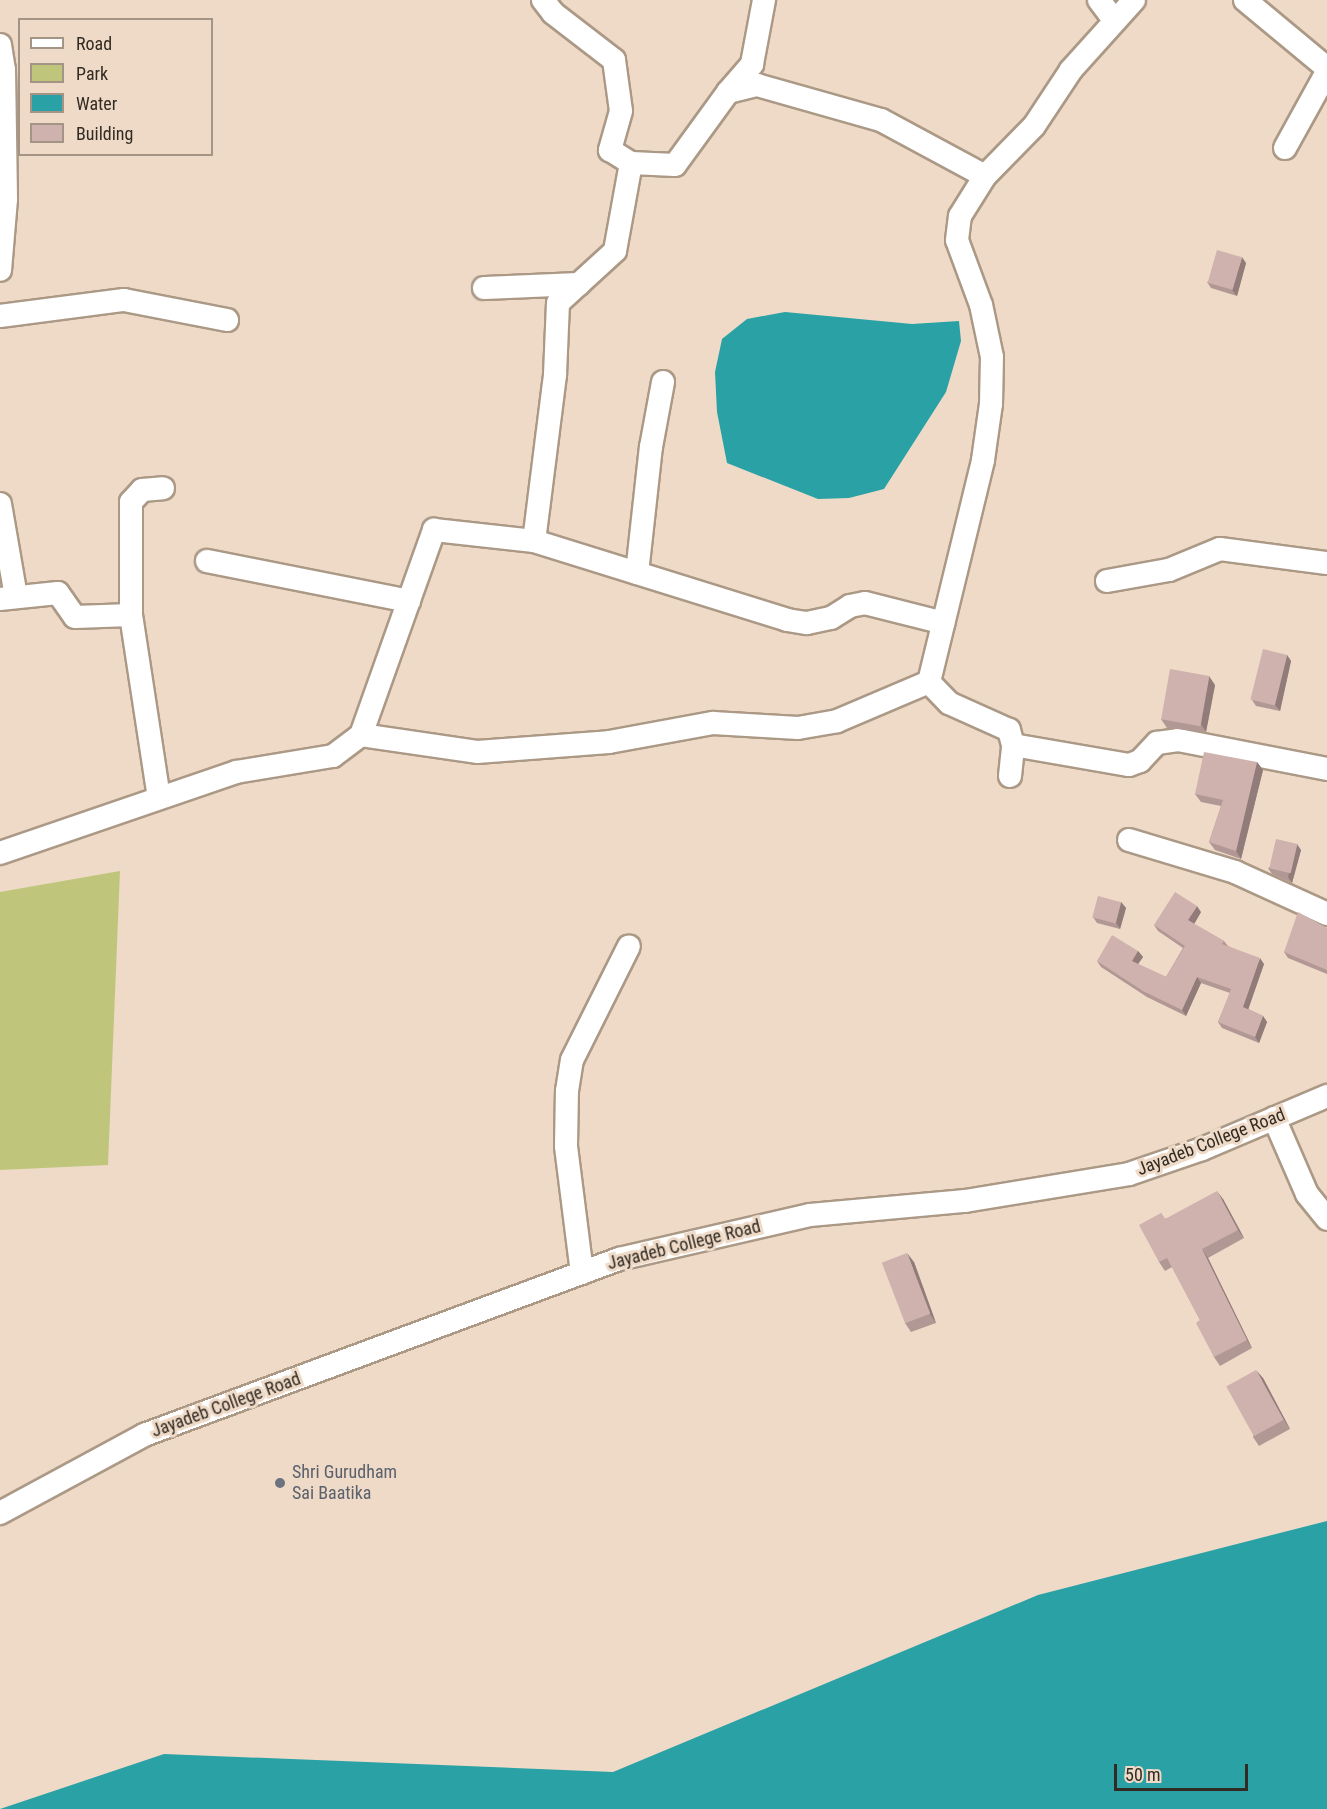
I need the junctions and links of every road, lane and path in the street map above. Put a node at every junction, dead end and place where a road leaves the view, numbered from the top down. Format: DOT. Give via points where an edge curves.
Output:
graph roads {
  1 [pos="543,0"];
  2 [pos="764,0"];
  3 [pos="1099,0"];
  4 [pos="1134,0"];
  5 [pos="1245,0"];
  6 [pos="1115,21"];
  7 [pos="0,45"];
  8 [pos="1327,70"];
  9 [pos="728,92"];
  10 [pos="1285,148"];
  11 [pos="1,151"];
  12 [pos="631,163"];
  13 [pos="985,176"];
  14 [pos="0,270"];
  15 [pos="579,284"];
  16 [pos="484,288"];
  17 [pos="0,316"];
  18 [pos="227,320"];
  19 [pos="663,382"];
  20 [pos="163,488"];
  21 [pos="0,504"];
  22 [pos="534,542"];
  23 [pos="207,561"];
  24 [pos="1327,563"];
  25 [pos="638,573"];
  26 [pos="1107,581"];
  27 [pos="8,598"];
  28 [pos="409,601"];
  29 [pos="131,615"];
  30 [pos="944,622"];
  31 [pos="929,682"];
  32 [pos="361,735"];
  33 [pos="1013,745"];
  34 [pos="1327,769"];
  35 [pos="1010,776"];
  36 [pos="159,798"];
  37 [pos="1129,840"];
  38 [pos="0,853"];
  39 [pos="1327,914"];
  40 [pos="629,946"];
  41 [pos="1327,1096"];
  42 [pos="1274,1118"];
  43 [pos="1327,1219"];
  44 [pos="582,1273"];
  45 [pos="0,1513"];
  1 -- 12 [label="street" via="553,13 614,60 621,111 610,150"];
  2 -- 9 [label="street" via="752,64"];
  3 -- 6 [label="street"];
  4 -- 6 [label="street"];
  5 -- 8 [label="street"];
  6 -- 13 [label="street" via="1071,70 1034,126"];
  7 -- 11 [label="street" via="4,70"];
  8 -- 10 [label="street"];
  9 -- 12 [label="street" via="675,165"];
  9 -- 13 [label="street" via="757,85 881,120"];
  11 -- 14 [label="street" via="6,199"];
  12 -- 15 [label="street" via="615,250"];
  13 -- 30 [label="street" via="960,216 957,240 981,305 992,357 991,404 983,460 968,508"];
  15 -- 16 [label="street"];
  15 -- 22 [label="street" via="558,303 555,375"];
  17 -- 18 [label="street" via="124,300"];
  19 -- 25 [label="street" via="651,447"];
  20 -- 29 [label="street" via="142,490 131,502"];
  21 -- 27 [label="street"];
  22 -- 25 [label="street"];
  22 -- 28 [label="street" via="434,530"];
  23 -- 28 [label="street"];
  24 -- 26 [label="street" via="1220,549 1169,570"];
  25 -- 30 [label="street" via="807,623 831,618 850,606 865,603"];
  27 -- 29 [label="street" via="58,593 75,617"];
  28 -- 32 [label="street"];
  29 -- 36 [label="street"];
  30 -- 31 [label="street"];
  31 -- 32 [label="street" via="837,721 798,728 713,723 609,742 477,752"];
  31 -- 33 [label="street" via="949,703 1002,724 1010,730"];
  32 -- 36 [label="street" via="333,756 236,772"];
  33 -- 34 [label="street" via="1129,765 1140,761 1157,743 1178,740"];
  33 -- 35 [label="street"];
  36 -- 38 [label="street"];
  37 -- 39 [label="street" via="1235,872"];
  40 -- 44 [label="street" via="572,1060 567,1091 566,1146"];
  41 -- 42 [label="street, Jayadeb College Road"];
  42 -- 43 [label="street" via="1307,1194"];
  42 -- 44 [label="street, Jayadeb College Road" via="1130,1174 965,1201 810,1215 619,1259"];
  44 -- 45 [label="street, Jayadeb College Road" via="144,1435"];
}
